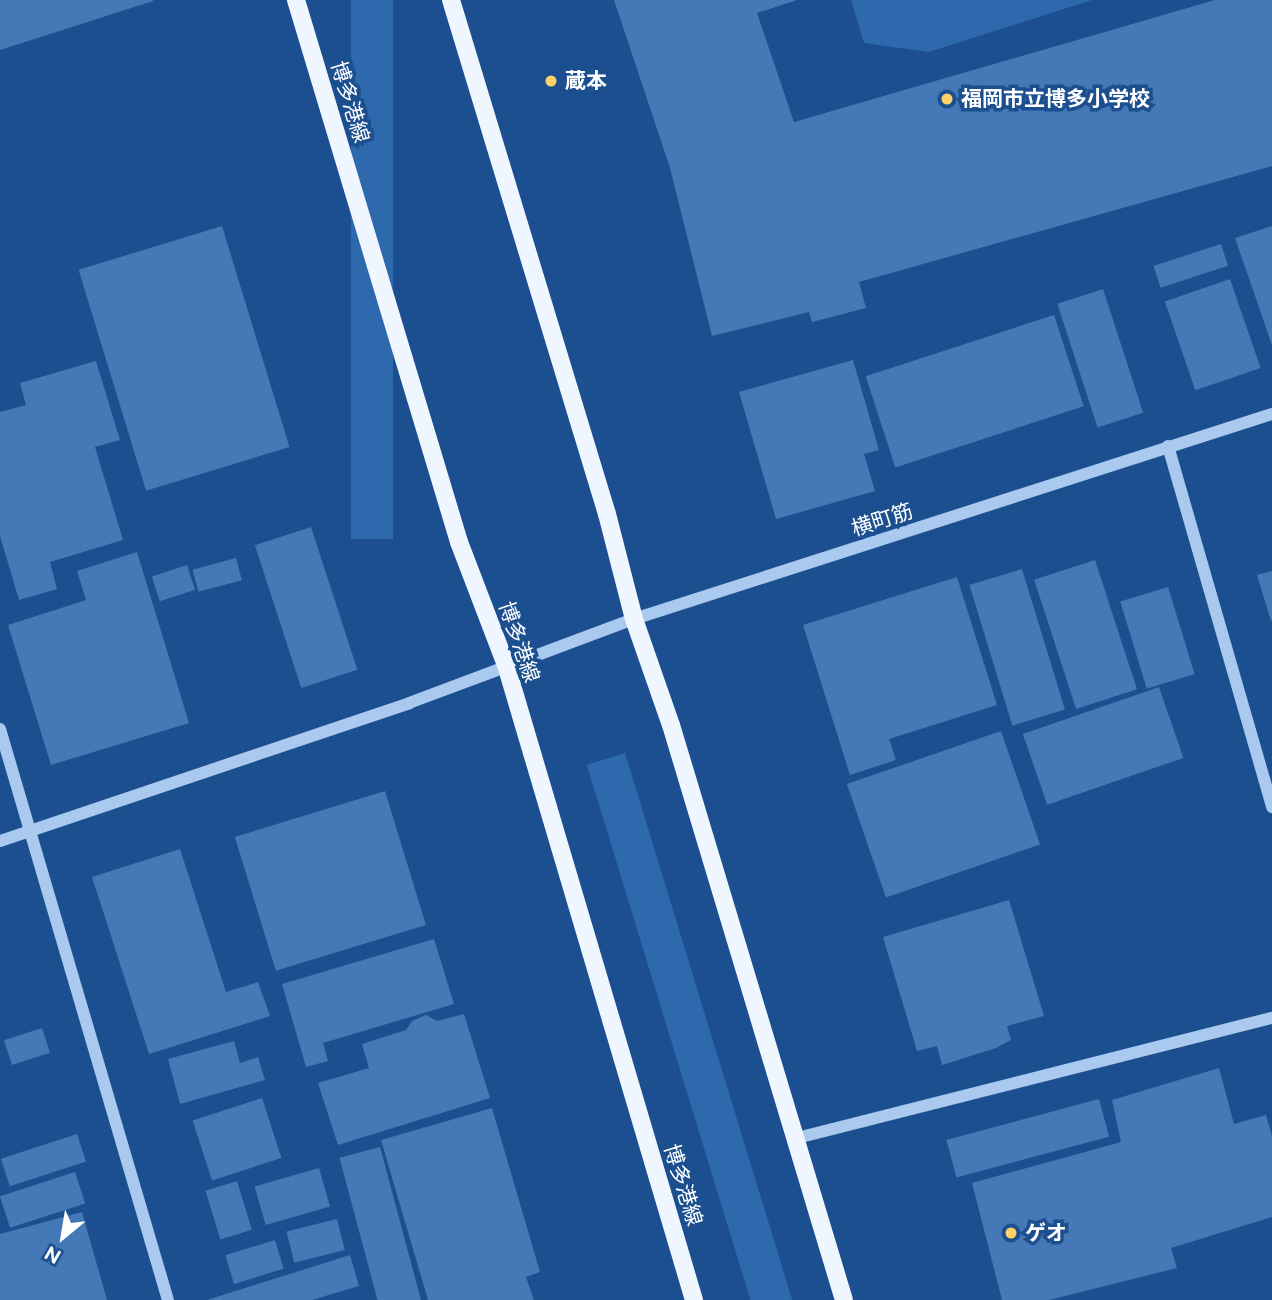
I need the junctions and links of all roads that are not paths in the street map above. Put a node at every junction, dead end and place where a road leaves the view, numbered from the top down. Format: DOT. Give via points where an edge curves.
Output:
graph roads {
  1 [pos="296,0"];
  2 [pos="451,0"];
  3 [pos="1272,414"];
  4 [pos="1168,446"];
  5 [pos="634,619"];
  6 [pos="506,665"];
  7 [pos="0,729"];
  8 [pos="1272,807"];
  9 [pos="31,831"];
  10 [pos="0,841"];
  11 [pos="1272,1018"];
  12 [pos="793,1139"];
  13 [pos="168,1300"];
  14 [pos="694,1300"];
  15 [pos="844,1300"];
  1 -- 6 [label="main road, 博多港線" via="458,542"];
  2 -- 5 [label="main road" via="607,514"];
  3 -- 4 [label="street, 横町筋"];
  4 -- 5 [label="street, 横町筋"];
  4 -- 8 [label="street"];
  5 -- 6 [label="street, 横町筋"];
  5 -- 12 [label="main road" via="671,725"];
  6 -- 9 [label="street, 横町筋" via="409,703"];
  6 -- 14 [label="main road, 博多港線"];
  7 -- 9 [label="street"];
  9 -- 10 [label="street, 横町筋"];
  9 -- 13 [label="street"];
  11 -- 12 [label="street"];
  12 -- 15 [label="main road"];
}
